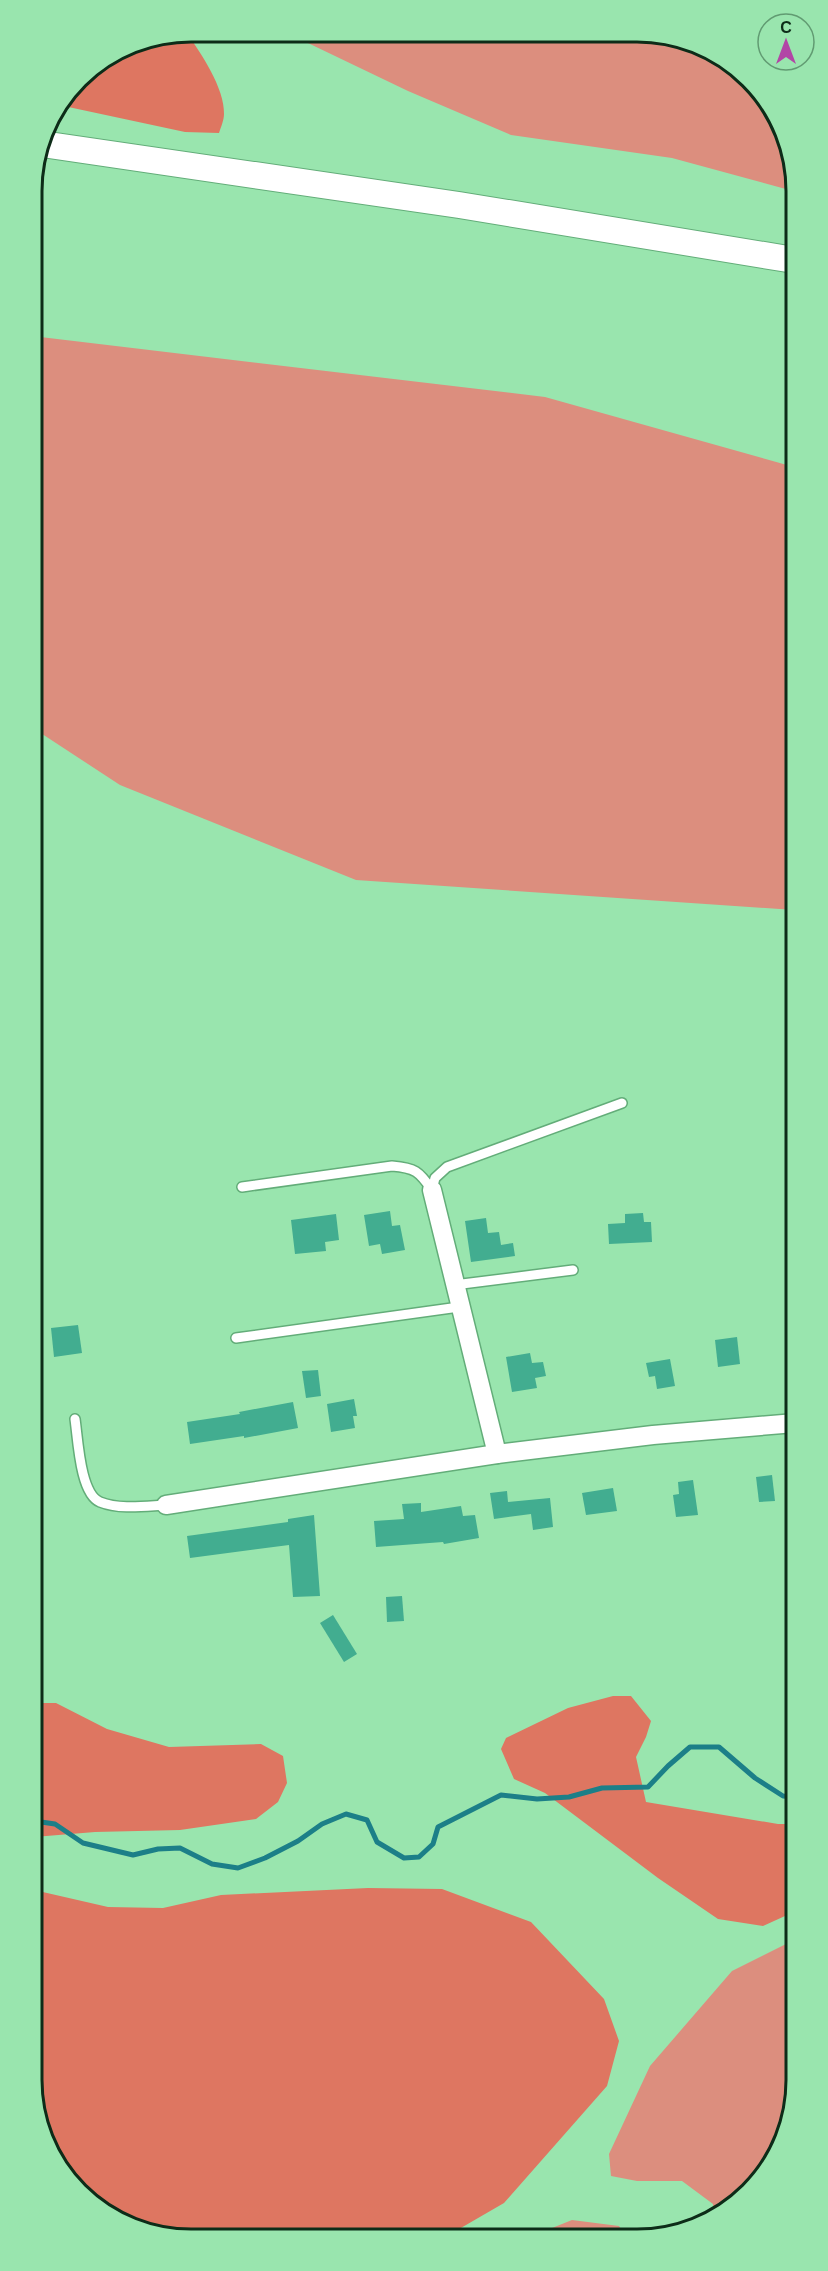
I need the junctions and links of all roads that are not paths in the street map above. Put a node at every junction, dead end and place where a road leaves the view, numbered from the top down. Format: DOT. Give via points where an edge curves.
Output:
graph roads {
  1 [pos="49,145"];
  2 [pos="786,259"];
  3 [pos="622,1103"];
  4 [pos="242,1187"];
  5 [pos="432,1190"];
  6 [pos="573,1270"];
  7 [pos="454,1285"];
  8 [pos="459,1307"];
  9 [pos="236,1338"];
  10 [pos="75,1419"];
  11 [pos="786,1424"];
  12 [pos="496,1454"];
  13 [pos="166,1505"];
  1 -- 2 [label="main road" via="459,205"];
  3 -- 5 [label="lane" via="447,1167 435,1178"];
  4 -- 5 [label="lane" via="392,1166 410,1167 420,1173"];
  5 -- 7 [label="street"];
  6 -- 7 [label="lane"];
  7 -- 8 [label="street"];
  8 -- 9 [label="lane"];
  8 -- 12 [label="street"];
  10 -- 13 [label="lane" via="89,1493 99,1502 115,1506"];
  11 -- 12 [label="street"];
  12 -- 13 [label="street"];
}
